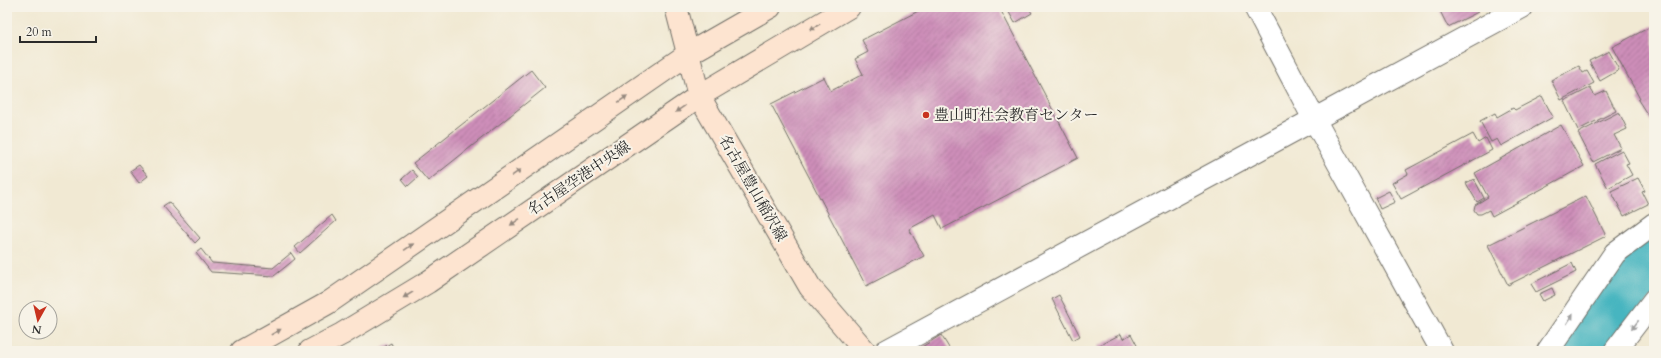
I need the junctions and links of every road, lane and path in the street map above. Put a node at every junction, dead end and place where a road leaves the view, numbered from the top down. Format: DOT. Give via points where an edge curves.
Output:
graph roads {
  1 [pos="676,7"];
  2 [pos="770,7"];
  3 [pos="849,7"];
  4 [pos="1255,7"];
  5 [pos="1522,7"];
  6 [pos="688,54"];
  7 [pos="699,96"];
  8 [pos="1314,119"];
  9 [pos="1654,224"];
  10 [pos="1654,300"];
  11 [pos="242,351"];
  12 [pos="310,351"];
  13 [pos="865,351"];
  14 [pos="886,351"];
  15 [pos="1442,351"];
  16 [pos="1548,351"];
  17 [pos="1615,351"];
  1 -- 6 [label="main road, 名古屋豊山稲沢線"];
  2 -- 6 [label="main road"];
  3 -- 7 [label="main road, 名古屋空港中央線, one-way"];
  4 -- 8 [label="street"];
  5 -- 8 [label="street"];
  6 -- 7 [label="main road, 名古屋豊山稲沢線"];
  11 -- 6 [label="main road, one-way" via="328,303"];
  7 -- 12 [label="main road, 名古屋空港中央線, one-way" via="428,282"];
  7 -- 13 [label="main road, 名古屋豊山稲沢線" via="810,287"];
  8 -- 14 [label="street"];
  8 -- 15 [label="street"];
  16 -- 9 [label="street, one-way" via="1615,254"];
  10 -- 17 [label="street, one-way"];
}
